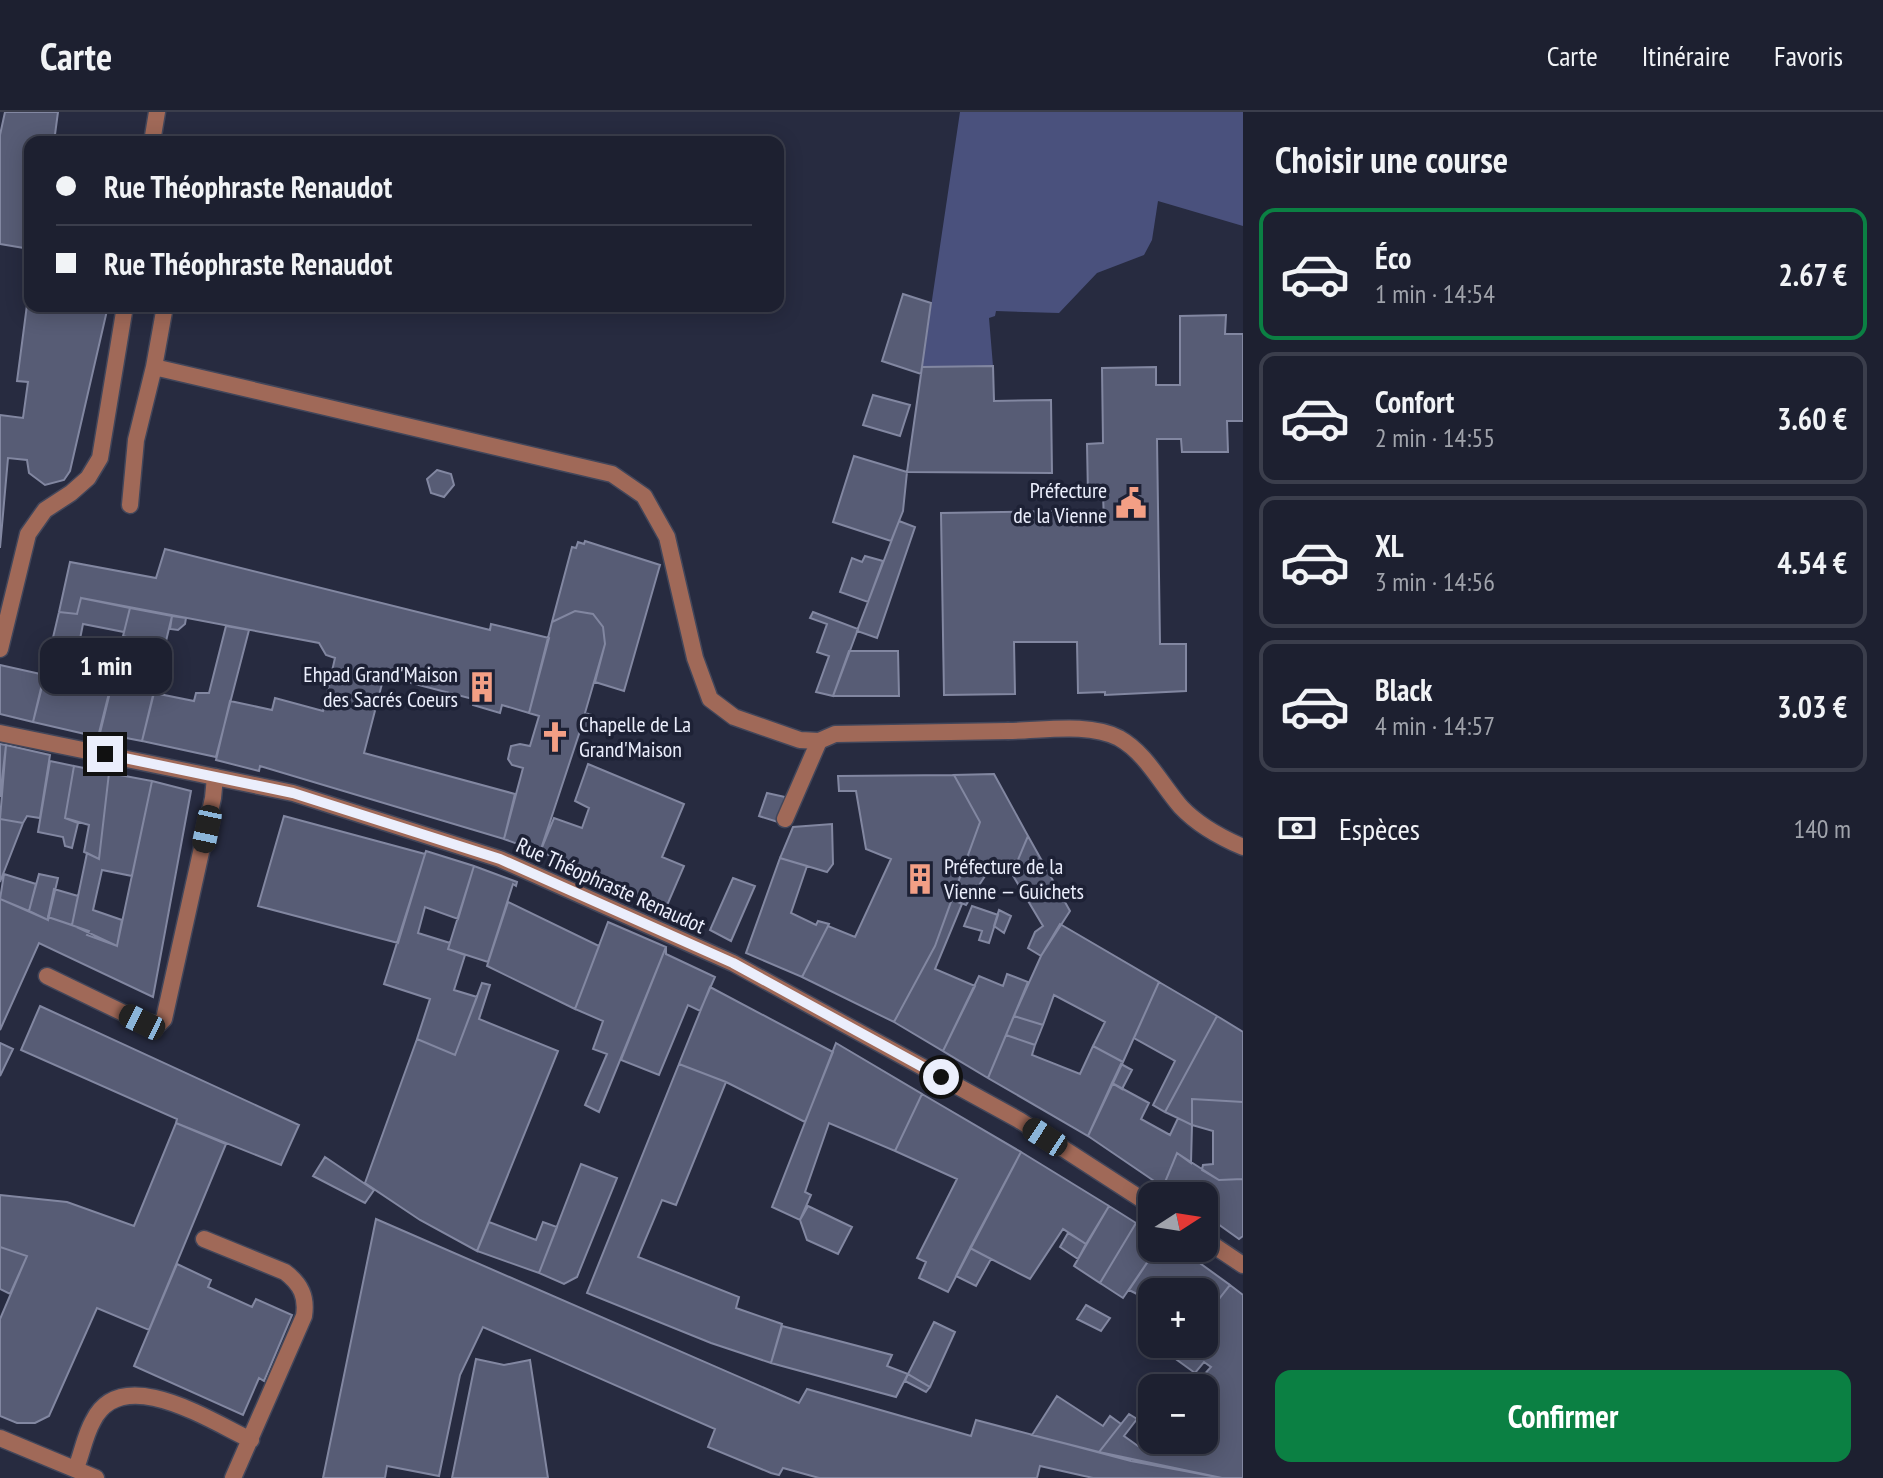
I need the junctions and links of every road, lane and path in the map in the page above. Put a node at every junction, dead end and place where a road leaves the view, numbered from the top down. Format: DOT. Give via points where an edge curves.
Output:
graph roads {
  1 [pos="157,112"];
  2 [pos="153,136"];
  3 [pos="124,312"];
  4 [pos="164,312"];
  5 [pos="154,367"];
  6 [pos="130,505"];
  7 [pos="0,649"];
  8 [pos="0,733"];
  9 [pos="819,741"];
  10 [pos="215,777"];
  11 [pos="785,819"];
  12 [pos="1243,847"];
  13 [pos="47,976"];
  14 [pos="1138,1197"];
  15 [pos="204,1239"];
  16 [pos="1218,1248"];
  17 [pos="1243,1265"];
  18 [pos="0,1438"];
  19 [pos="251,1440"];
  20 [pos="76,1468"];
  21 [pos="96,1478"];
  22 [pos="233,1478"];
  1 -- 2 [label="street"];
  3 -- 7 [label="street" via="100,458 88,478 45,510 28,534"];
  4 -- 5 [label="street"];
  5 -- 6 [label="street" via="136,440"];
  5 -- 9 [label="street" via="612,474 644,496 667,537 710,699 734,717 800,740"];
  8 -- 10 [label="street, Rue Théophraste Renaudot"];
  9 -- 11 [label="street"];
  9 -- 12 [label="street" via="835,734 1070,730 1117,738 1139,753 1183,810"];
  10 -- 13 [label="street" via="164,1019 159,1024 142,1022"];
  10 -- 14 [label="street, Rue Théophraste Renaudot" via="293,793 500,859 733,963 1019,1120"];
  15 -- 19 [label="street" via="285,1272 303,1292 304,1316"];
  16 -- 17 [label="street"];
  18 -- 20 [label="street"];
  19 -- 20 [label="street" via="164,1400 135,1395 104,1406 93,1419"];
  19 -- 22 [label="street"];
  20 -- 21 [label="street"];
}
